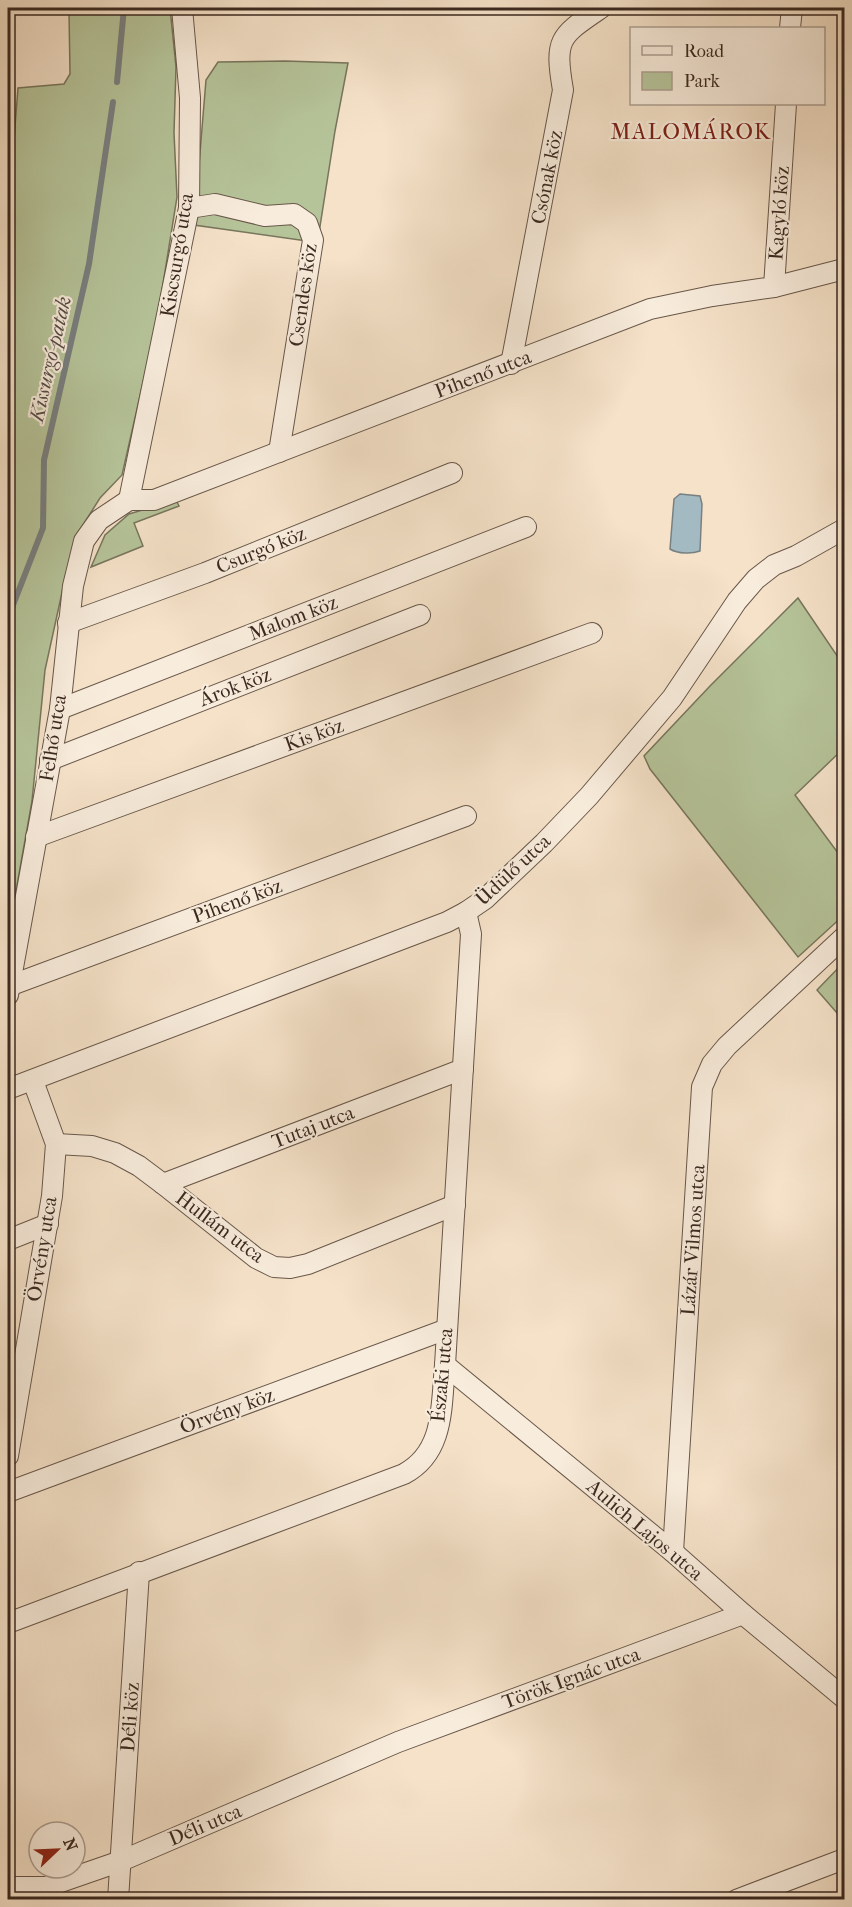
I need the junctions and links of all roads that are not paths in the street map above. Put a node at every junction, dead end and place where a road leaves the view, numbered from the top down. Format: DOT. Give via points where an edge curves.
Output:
graph roads {
  1 [pos="182,8"];
  2 [pos="601,8"];
  3 [pos="792,8"];
  4 [pos="790,27"];
  5 [pos="786,105"];
  6 [pos="189,208"];
  7 [pos="844,269"];
  8 [pos="774,287"];
  9 [pos="511,364"];
  10 [pos="279,452"];
  11 [pos="452,473"];
  12 [pos="129,500"];
  13 [pos="526,527"];
  14 [pos="844,530"];
  15 [pos="420,615"];
  16 [pos="68,623"];
  17 [pos="592,633"];
  18 [pos="60,709"];
  19 [pos="50,759"];
  20 [pos="466,816"];
  21 [pos="36,837"];
  22 [pos="466,912"];
  23 [pos="844,937"];
  24 [pos="8,990"];
  25 [pos="463,1070"];
  26 [pos="33,1081"];
  27 [pos="8,1089"];
  28 [pos="56,1144"];
  29 [pos="163,1184"];
  30 [pos="455,1204"];
  31 [pos="48,1224"];
  32 [pos="8,1240"];
  33 [pos="447,1329"];
  34 [pos="445,1365"];
  35 [pos="8,1456"];
  36 [pos="8,1492"];
  37 [pos="673,1552"];
  38 [pos="139,1572"];
  39 [pos="743,1614"];
  40 [pos="8,1623"];
  41 [pos="844,1698"];
  42 [pos="398,1742"];
  43 [pos="844,1859"];
  44 [pos="121,1861"];
  45 [pos="8,1887"];
  46 [pos="118,1899"];
  47 [pos="736,1899"];
  1 -- 6 [label="street, Kiscsurgó utca" via="190,98"];
  2 -- 9 [label="street, Csónak köz" via="572,28 561,42 563,90"];
  3 -- 4 [label="street"];
  5 -- 8 [label="street, Kagyló köz"];
  6 -- 10 [label="street, Csendes köz" via="215,204 265,216 294,214 308,223 313,240"];
  6 -- 12 [label="street, Kiscsurgó utca"];
  7 -- 8 [label="street, Pihenő utca"];
  8 -- 9 [label="street, Pihenő utca" via="650,309"];
  9 -- 10 [label="street, Pihenő utca"];
  10 -- 12 [label="street, Pihenő utca" via="153,500"];
  11 -- 16 [label="street, Csurgó köz" via="205,573"];
  12 -- 16 [label="street, Felhő utca" via="99,520 84,541"];
  13 -- 18 [label="street, Malom köz"];
  14 -- 22 [label="street, Üdülő utca" via="774,565 756,579 672,698 589,796 544,843"];
  15 -- 19 [label="street, Árok köz"];
  16 -- 18 [label="street, Felhő utca"];
  17 -- 21 [label="street, Kis köz"];
  18 -- 19 [label="street, Felhő utca"];
  19 -- 21 [label="street, Felhő utca"];
  20 -- 24 [label="street, Pihenő köz"];
  21 -- 24 [label="street, Felhő utca"];
  22 -- 25 [label="street, Északi utca" via="471,934"];
  22 -- 26 [label="street, Üdülő utca"];
  23 -- 37 [label="street, Lázár Vilmos utca" via="727,1046 712,1064 702,1086"];
  25 -- 29 [label="street, Tutaj utca"];
  25 -- 30 [label="street, Északi utca"];
  26 -- 27 [label="street, Üdülő utca"];
  26 -- 28 [label="street, Örvény utca"];
  28 -- 29 [label="street, Hullám utca" via="92,1146 115,1153"];
  28 -- 31 [label="street, Örvény utca"];
  29 -- 30 [label="street, Hullám utca" via="274,1268 308,1264"];
  30 -- 33 [label="street, Északi utca"];
  31 -- 32 [label="street"];
  31 -- 35 [label="street, Örvény utca"];
  33 -- 34 [label="street, Északi utca"];
  33 -- 36 [label="street, Örvény köz"];
  34 -- 37 [label="street, Aulich Lajos utca"];
  34 -- 38 [label="street, Északi utca" via="436,1438 416,1467"];
  37 -- 39 [label="street, Aulich Lajos utca"];
  38 -- 40 [label="street, Északi utca"];
  38 -- 44 [label="street, Déli köz"];
  39 -- 41 [label="street, Aulich Lajos utca"];
  39 -- 42 [label="street, Török Ignác utca"];
  42 -- 44 [label="street, Déli utca"];
  43 -- 47 [label="street"];
  44 -- 45 [label="street, Déli utca" via="46,1887"];
  44 -- 46 [label="street, Déli köz"];
}
